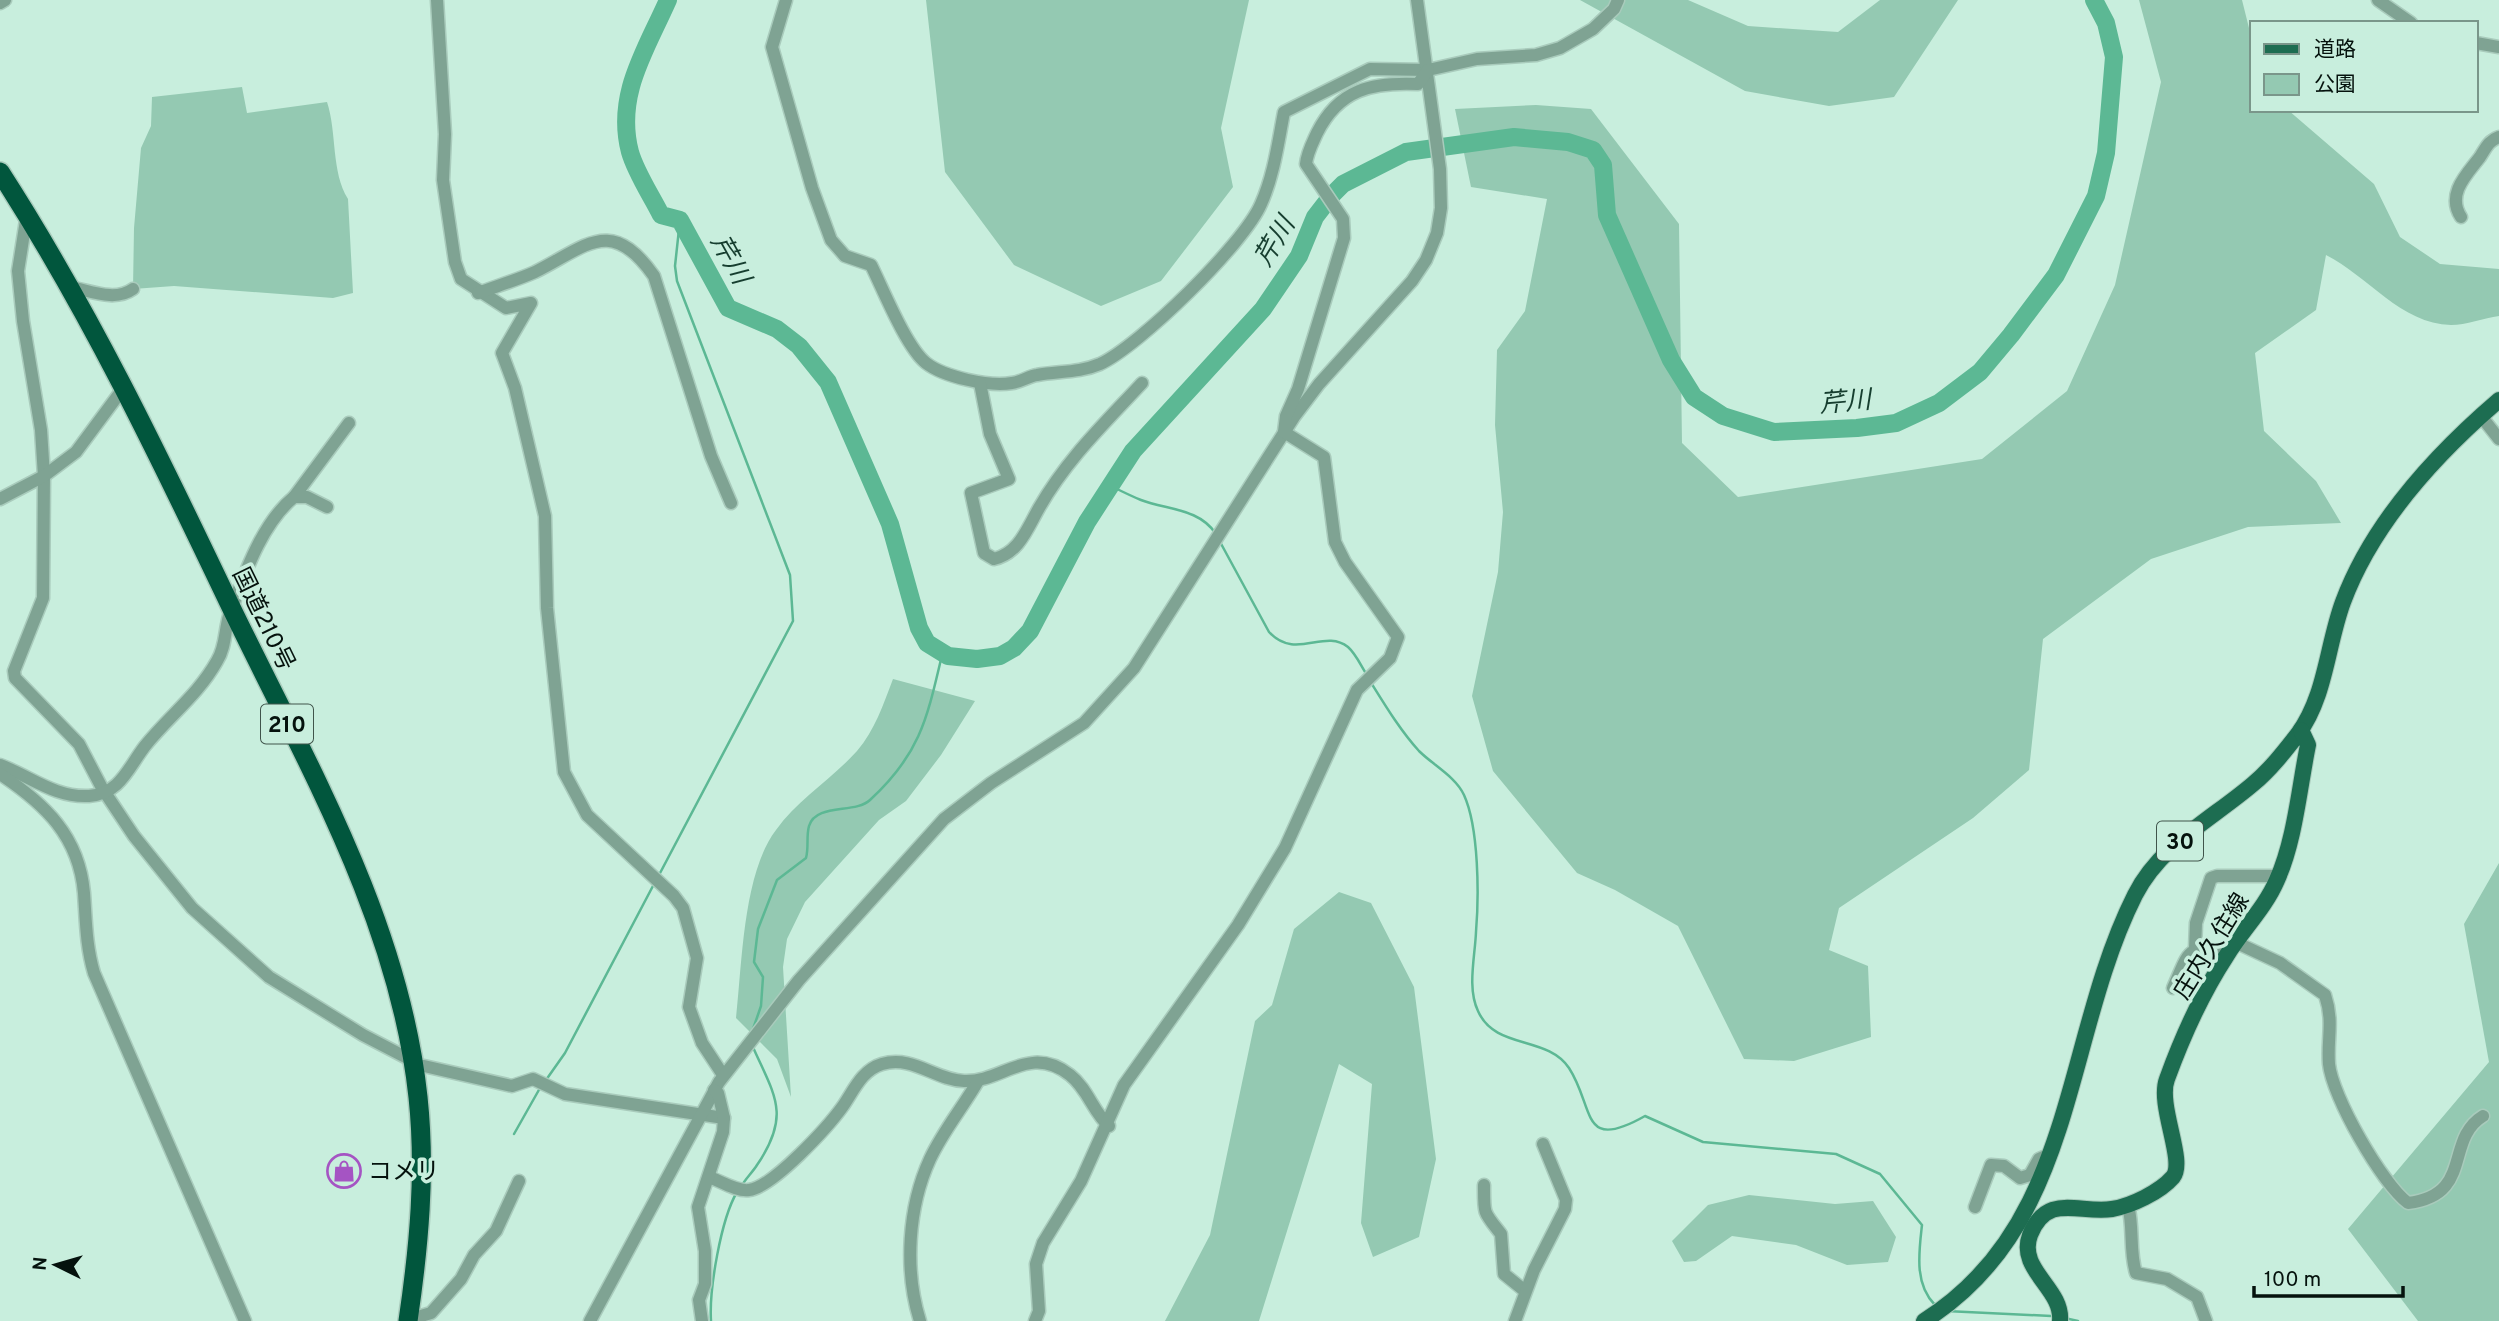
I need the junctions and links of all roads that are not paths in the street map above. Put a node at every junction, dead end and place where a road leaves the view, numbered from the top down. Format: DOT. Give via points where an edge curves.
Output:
graph roads {
  1 [pos="5,0"];
  2 [pos="437,0"];
  3 [pos="786,0"];
  4 [pos="1417,0"];
  5 [pos="1618,0"];
  6 [pos="2378,0"];
  7 [pos="0,3"];
  8 [pos="2408,21"];
  9 [pos="2478,43"];
  10 [pos="2499,47"];
  11 [pos="1428,76"];
  12 [pos="2499,137"];
  13 [pos="0,173"];
  14 [pos="27,214"];
  15 [pos="2461,217"];
  16 [pos="70,287"];
  17 [pos="133,289"];
  18 [pos="478,293"];
  19 [pos="980,383"];
  20 [pos="1142,383"];
  21 [pos="125,386"];
  22 [pos="2499,400"];
  23 [pos="2480,416"];
  24 [pos="349,424"];
  25 [pos="1284,432"];
  26 [pos="2499,439"];
  27 [pos="44,476"];
  28 [pos="294,497"];
  29 [pos="0,499"];
  30 [pos="731,503"];
  31 [pos="327,507"];
  32 [pos="231,608"];
  33 [pos="2301,730"];
  34 [pos="0,765"];
  35 [pos="0,774"];
  36 [pos="106,793"];
  37 [pos="2279,876"];
  38 [pos="2231,948"];
  39 [pos="2195,949"];
  40 [pos="2173,988"];
  41 [pos="413,1064"];
  42 [pos="727,1069"];
  43 [pos="978,1081"];
  44 [pos="714,1090"];
  45 [pos="700,1116"];
  46 [pos="2483,1116"];
  47 [pos="724,1118"];
  48 [pos="1109,1126"];
  49 [pos="1543,1144"];
  50 [pos="2048,1155"];
  51 [pos="709,1177"];
  52 [pos="519,1181"];
  53 [pos="1484,1185"];
  54 [pos="2030,1201"];
  55 [pos="2128,1205"];
  56 [pos="1975,1207"];
  57 [pos="2045,1213"];
  58 [pos="1525,1291"];
  59 [pos="245,1321"];
  60 [pos="408,1321"];
  61 [pos="590,1321"];
  62 [pos="702,1321"];
  63 [pos="920,1321"];
  64 [pos="1035,1321"];
  65 [pos="1515,1321"];
  66 [pos="1925,1321"];
  67 [pos="2060,1321"];
  68 [pos="2206,1321"];
  1 -- 7 [label="street"];
  2 -- 18 [label="street" via="443,180 461,279"];
  3 -- 19 [label="street" via="773,37 774,61 831,240 845,256 871,265 925,363"];
  4 -- 11 [label="street"];
  5 -- 11 [label="street" via="1592,29 1560,48 1477,60"];
  6 -- 8 [label="street"];
  9 -- 10 [label="street"];
  11 -- 19 [label="street" via="1370,69 1284,112 1278,152 1260,206 1193,288 1118,353 1066,374"];
  11 -- 25 [label="street" via="1440,169 1441,208 1434,242 1412,281 1319,384"];
  11 -- 25 [label="street" via="1418,84 1393,83 1352,92 1325,117 1307,154 1306,164 1343,219 1344,238"];
  12 -- 15 [label="street" via="2488,143 2463,176 2455,199"];
  13 -- 14 [label="highway, 国道210号 / 210"];
  14 -- 16 [label="highway, 国道210号 / 210"];
  14 -- 27 [label="street" via="18,271"];
  16 -- 17 [label="street" via="113,296"];
  16 -- 21 [label="highway, 国道210号 / 210"];
  18 -- 30 [label="street" via="597,240 618,242 639,255 654,276 711,456"];
  18 -- 42 [label="street" via="506,308 531,303 502,353 515,388 545,516 547,608 564,772 587,815 683,908 697,958 689,1007 702,1043"];
  19 -- 20 [label="street" via="990,434 1009,479 971,493 984,553 994,559 1016,549 1052,486 1090,434"];
  21 -- 27 [label="street" via="76,452"];
  21 -- 32 [label="highway, 国道210号 / 210"];
  22 -- 23 [label="main road, 庄内久住線 / 30"];
  23 -- 26 [label="street"];
  23 -- 33 [label="main road, 庄内久住線 / 30" via="2373,540 2342,606 2323,678"];
  24 -- 28 [label="street"];
  25 -- 42 [label="street" via="1123,683 1060,740 944,819 799,980"];
  25 -- 48 [label="street" via="1324,457 1335,542 1398,637 1390,658 1357,690 1285,848 1238,925 1124,1086"];
  27 -- 29 [label="street"];
  27 -- 36 [label="street" via="44,598 15,678 79,744"];
  28 -- 31 [label="street" via="307,496"];
  28 -- 32 [label="street" via="265,531"];
  32 -- 36 [label="street" via="225,646 209,674 191,700 153,737 116,788"];
  32 -- 41 [label="highway, 国道210号 / 210" via="368,897 398,989"];
  33 -- 37 [label="main road, 庄内久住線 / 30" via="2308,746"];
  33 -- 50 [label="main road, 庄内久住線 / 30" via="2253,784 2185,836 2137,891 2103,976"];
  34 -- 36 [label="street" via="55,791 78,796"];
  35 -- 59 [label="street" via="44,806 71,844 83,884 85,934 92,965"];
  36 -- 41 [label="street" via="167,881 226,941 286,989"];
  37 -- 38 [label="main road, 庄内久住線 / 30" via="2269,898"];
  37 -- 39 [label="street" via="2211,878 2196,923"];
  38 -- 39 [label="street"];
  38 -- 46 [label="street" via="2280,963 2325,995 2332,1028 2329,1064 2333,1078 2360,1138 2408,1203 2424,1201 2448,1183 2456,1171 2464,1134"];
  38 -- 55 [label="main road, 庄内久住線 / 30" via="2200,1000 2165,1082 2177,1165 2174,1176"];
  39 -- 40 [label="street" via="2188,954"];
  41 -- 45 [label="street" via="512,1086 533,1079 565,1094"];
  41 -- 60 [label="highway, 国道210号 / 210" via="421,1193"];
  42 -- 44 [label="street"];
  43 -- 48 [label="street" via="1011,1066 1038,1062 1069,1074"];
  43 -- 51 [label="street" via="960,1081 898,1061 879,1065 860,1079 805,1149 763,1186 747,1191"];
  43 -- 63 [label="street" via="931,1157 916,1196 911,1268"];
  44 -- 45 [label="street"];
  44 -- 47 [label="street"];
  45 -- 47 [label="street"];
  45 -- 61 [label="street"];
  47 -- 51 [label="street"];
  48 -- 64 [label="street" via="1043,1243 1036,1264 1039,1311"];
  49 -- 58 [label="street" via="1566,1200"];
  50 -- 54 [label="main road, 庄内久住線 / 30"];
  50 -- 56 [label="street" via="2039,1159 2030,1175 2020,1178 2004,1166 1991,1165"];
  51 -- 62 [label="street" via="698,1207 705,1251 705,1284 699,1300"];
  52 -- 60 [label="street" via="496,1231 474,1255 461,1279 431,1313"];
  53 -- 58 [label="street" via="1484,1212 1501,1234 1504,1275"];
  54 -- 57 [label="street"];
  54 -- 66 [label="main road, 庄内久住線 / 30" via="2017,1230 1985,1272"];
  55 -- 57 [label="main road, 庄内久住線 / 30" via="2060,1208"];
  55 -- 68 [label="street" via="2136,1273 2167,1279 2197,1297"];
  57 -- 67 [label="main road" via="2037,1219 2027,1252 2058,1304"];
  58 -- 65 [label="street"];
}
